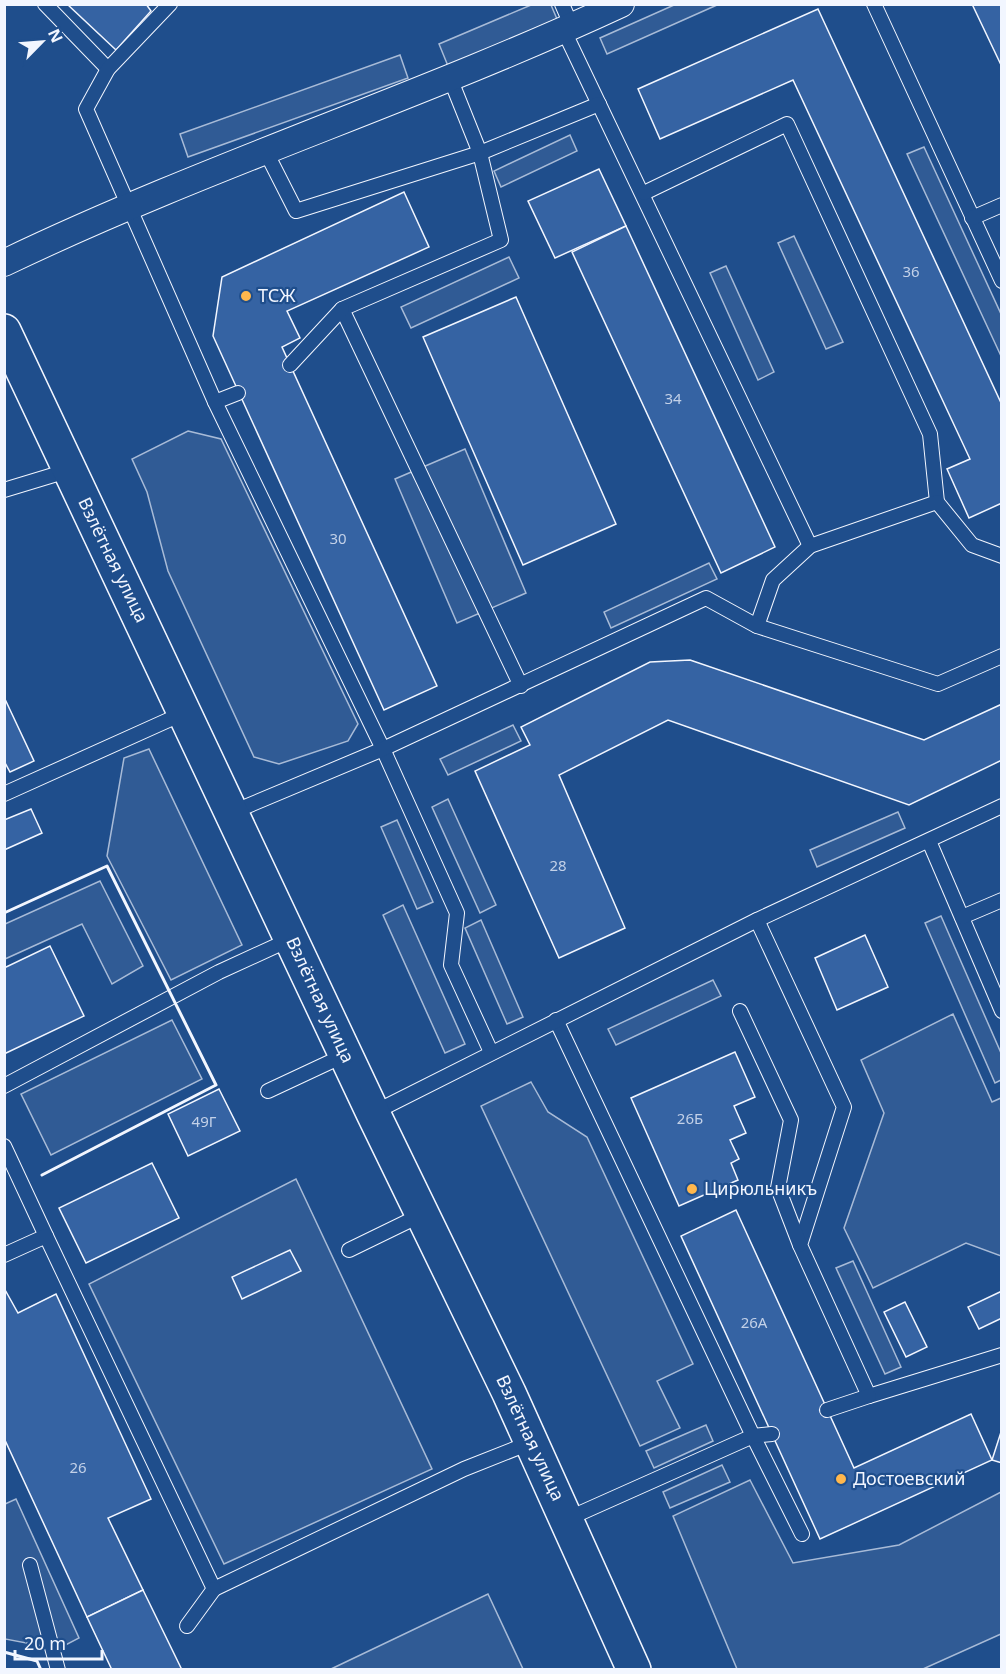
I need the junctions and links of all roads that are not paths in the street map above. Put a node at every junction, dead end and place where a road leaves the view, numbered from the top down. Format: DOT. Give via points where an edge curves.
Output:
graph roads {
  1 [pos="45,4"];
  2 [pos="170,4"];
  3 [pos="621,4"];
  4 [pos="874,4"];
  5 [pos="566,21"];
  6 [pos="108,69"];
  7 [pos="450,78"];
  8 [pos="598,104"];
  9 [pos="266,152"];
  10 [pos="480,153"];
  11 [pos="644,194"];
  12 [pos="1002,205"];
  13 [pos="126,206"];
  14 [pos="972,218"];
  15 [pos="4,262"];
  16 [pos="1002,281"];
  17 [pos="342,309"];
  18 [pos="4,331"];
  19 [pos="290,365"];
  20 [pos="238,393"];
  21 [pos="215,402"];
  22 [pos="70,470"];
  23 [pos="4,490"];
  24 [pos="937,502"];
  25 [pos="810,546"];
  26 [pos="1002,556"];
  27 [pos="757,626"];
  28 [pos="1002,657"];
  29 [pos="521,686"];
  30 [pos="186,712"];
  31 [pos="383,748"];
  32 [pos="4,794"];
  33 [pos="1002,806"];
  34 [pos="233,812"];
  35 [pos="929,841"];
  36 [pos="1002,900"];
  37 [pos="962,917"];
  38 [pos="757,920"];
  39 [pos="291,939"];
  40 [pos="740,1011"];
  41 [pos="1002,1011"];
  42 [pos="556,1020"];
  43 [pos="491,1053"];
  44 [pos="346,1055"];
  45 [pos="4,1086"];
  46 [pos="268,1091"];
  47 [pos="373,1113"];
  48 [pos="4,1146"];
  49 [pos="423,1214"];
  50 [pos="46,1236"];
  51 [pos="800,1245"];
  52 [pos="349,1250"];
  53 [pos="4,1255"];
  54 [pos="1002,1355"];
  55 [pos="869,1396"];
  56 [pos="827,1410"];
  57 [pos="772,1434"];
  58 [pos="753,1436"];
  59 [pos="532,1442"];
  60 [pos="567,1519"];
  61 [pos="802,1534"];
  62 [pos="30,1565"];
  63 [pos="214,1589"];
  64 [pos="187,1626"];
  65 [pos="58,1670"];
  66 [pos="634,1670"];
  1 -- 6 [label="lane"];
  2 -- 6 [label="lane"];
  3 -- 5 [label="street"];
  4 -- 14 [label="lane"];
  5 -- 7 [label="street"];
  5 -- 8 [label="lane"];
  6 -- 13 [label="lane" via="86,109"];
  7 -- 9 [label="street"];
  7 -- 10 [label="lane"];
  8 -- 10 [label="lane"];
  8 -- 11 [label="lane"];
  9 -- 10 [label="lane" via="296,211"];
  9 -- 13 [label="street"];
  10 -- 17 [label="lane" via="501,240"];
  11 -- 24 [label="lane" via="787,124 930,434"];
  11 -- 25 [label="lane"];
  12 -- 14 [label="lane"];
  13 -- 15 [label="street"];
  13 -- 21 [label="lane"];
  14 -- 16 [label="lane"];
  17 -- 19 [label="lane"];
  17 -- 29 [label="lane"];
  18 -- 22 [label="main road, Взлётная улица" via="20,377"];
  20 -- 21 [label="lane"];
  21 -- 31 [label="lane"];
  22 -- 23 [label="lane"];
  22 -- 30 [label="main road, Взлётная улица"];
  24 -- 25 [label="lane"];
  24 -- 26 [label="lane" via="972,545"];
  25 -- 27 [label="lane" via="773,580"];
  27 -- 28 [label="lane" via="938,684"];
  27 -- 29 [label="lane" via="706,598"];
  29 -- 31 [label="lane"];
  30 -- 32 [label="lane"];
  30 -- 34 [label="main road, Взлётная улица"];
  31 -- 34 [label="lane"];
  31 -- 43 [label="lane" via="457,913 451,965"];
  33 -- 35 [label="lane"];
  34 -- 39 [label="main road, Взлётная улица"];
  35 -- 37 [label="lane"];
  35 -- 38 [label="lane"];
  36 -- 37 [label="lane"];
  37 -- 41 [label="lane"];
  38 -- 42 [label="lane"];
  38 -- 51 [label="lane" via="844,1107"];
  39 -- 44 [label="main road, Взлётная улица"];
  39 -- 45 [label="lane" via="219,972"];
  40 -- 51 [label="lane" via="791,1120 778,1188"];
  42 -- 43 [label="lane"];
  42 -- 58 [label="lane"];
  43 -- 47 [label="lane"];
  44 -- 46 [label="lane"];
  44 -- 47 [label="main road, Взлётная улица"];
  47 -- 49 [label="main road, Взлётная улица"];
  48 -- 50 [label="lane"];
  49 -- 52 [label="lane"];
  49 -- 59 [label="main road, Взлётная улица"];
  50 -- 53 [label="lane"];
  50 -- 63 [label="lane"];
  51 -- 55 [label="lane"];
  54 -- 55 [label="lane"];
  55 -- 56 [label="lane"];
  57 -- 58 [label="lane"];
  58 -- 60 [label="lane"];
  58 -- 61 [label="lane"];
  59 -- 60 [label="main road, Взлётная улица"];
  59 -- 63 [label="lane" via="464,1468"];
  60 -- 66 [label="main road, Взлётная улица"];
  62 -- 65 [label="lane"];
  63 -- 64 [label="lane"];
}
